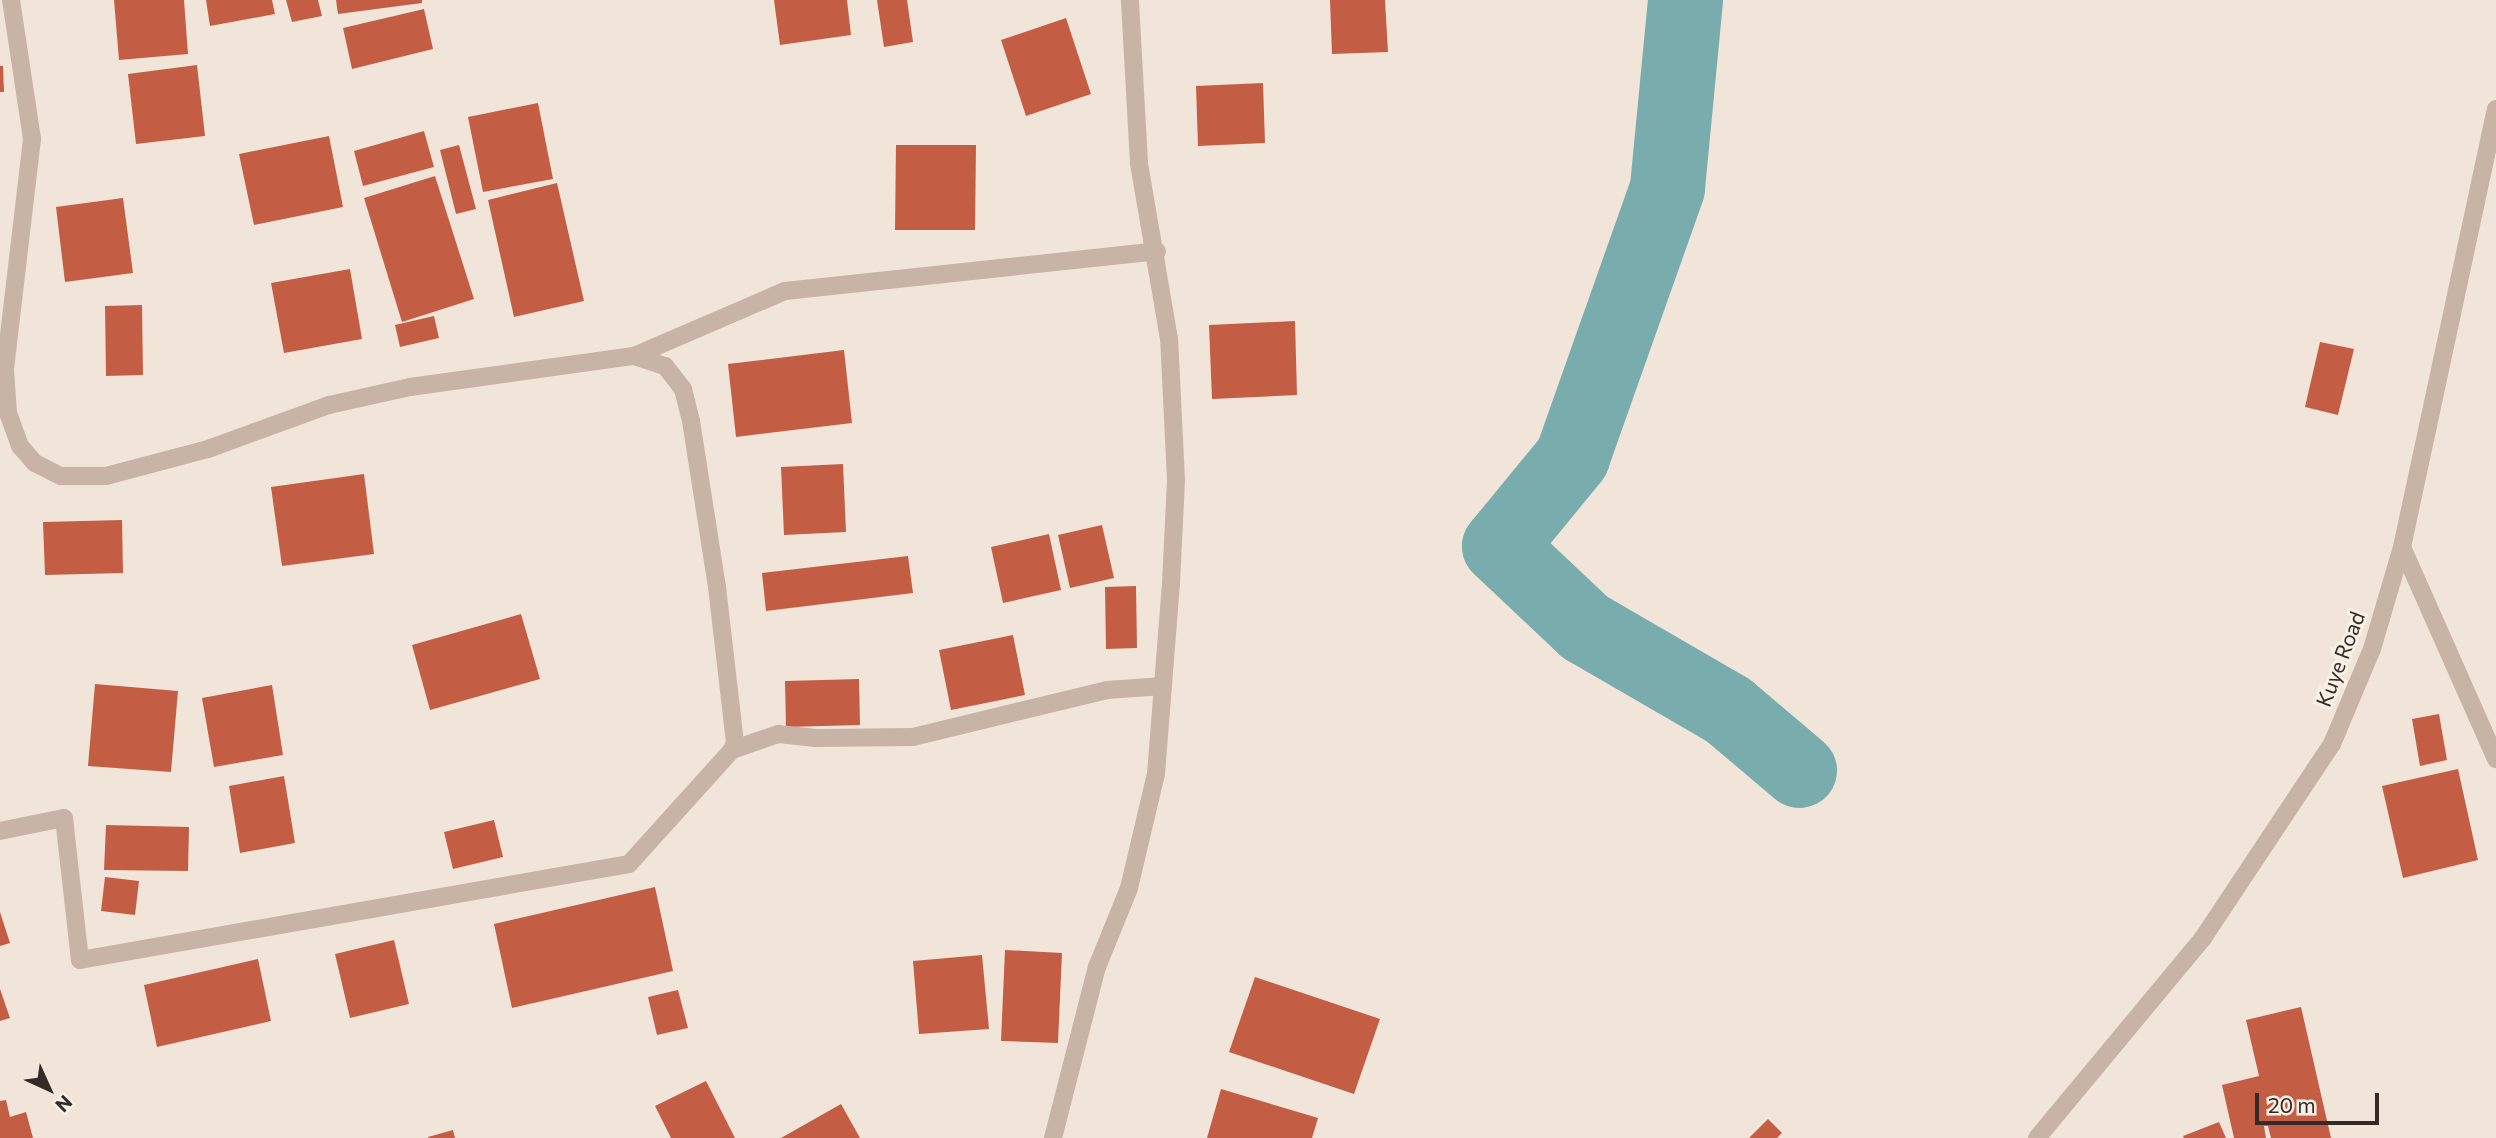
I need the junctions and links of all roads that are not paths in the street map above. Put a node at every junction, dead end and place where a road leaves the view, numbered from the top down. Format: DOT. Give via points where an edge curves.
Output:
graph roads {
  1 [pos="11,0"];
  2 [pos="1130,0"];
  3 [pos="2496,109"];
  4 [pos="1157,251"];
  5 [pos="634,356"];
  6 [pos="2402,547"];
  7 [pos="1163,686"];
  8 [pos="732,750"];
  9 [pos="2496,760"];
  10 [pos="0,831"];
  11 [pos="1053,1138"];
  12 [pos="2037,1138"];
  1 -- 5 [label="street" via="32,139 5,370 8,413 20,446 36,463 61,476 106,476 208,449 329,405 410,387"];
  2 -- 4 [label="street" via="1139,163"];
  3 -- 6 [label="street, Kuye Road"];
  4 -- 5 [label="street" via="785,291"];
  4 -- 7 [label="street" via="1169,339 1176,480"];
  5 -- 8 [label="street" via="664,366 684,389 717,587 735,742"];
  6 -- 9 [label="street"];
  6 -- 12 [label="street, Kuye Road" via="2372,649 2332,744 2203,938"];
  7 -- 8 [label="street" via="1107,690 913,737 778,734"];
  7 -- 11 [label="street" via="1156,774 1129,888 1097,967"];
  8 -- 10 [label="street" via="629,864 80,960 64,818"];
}
